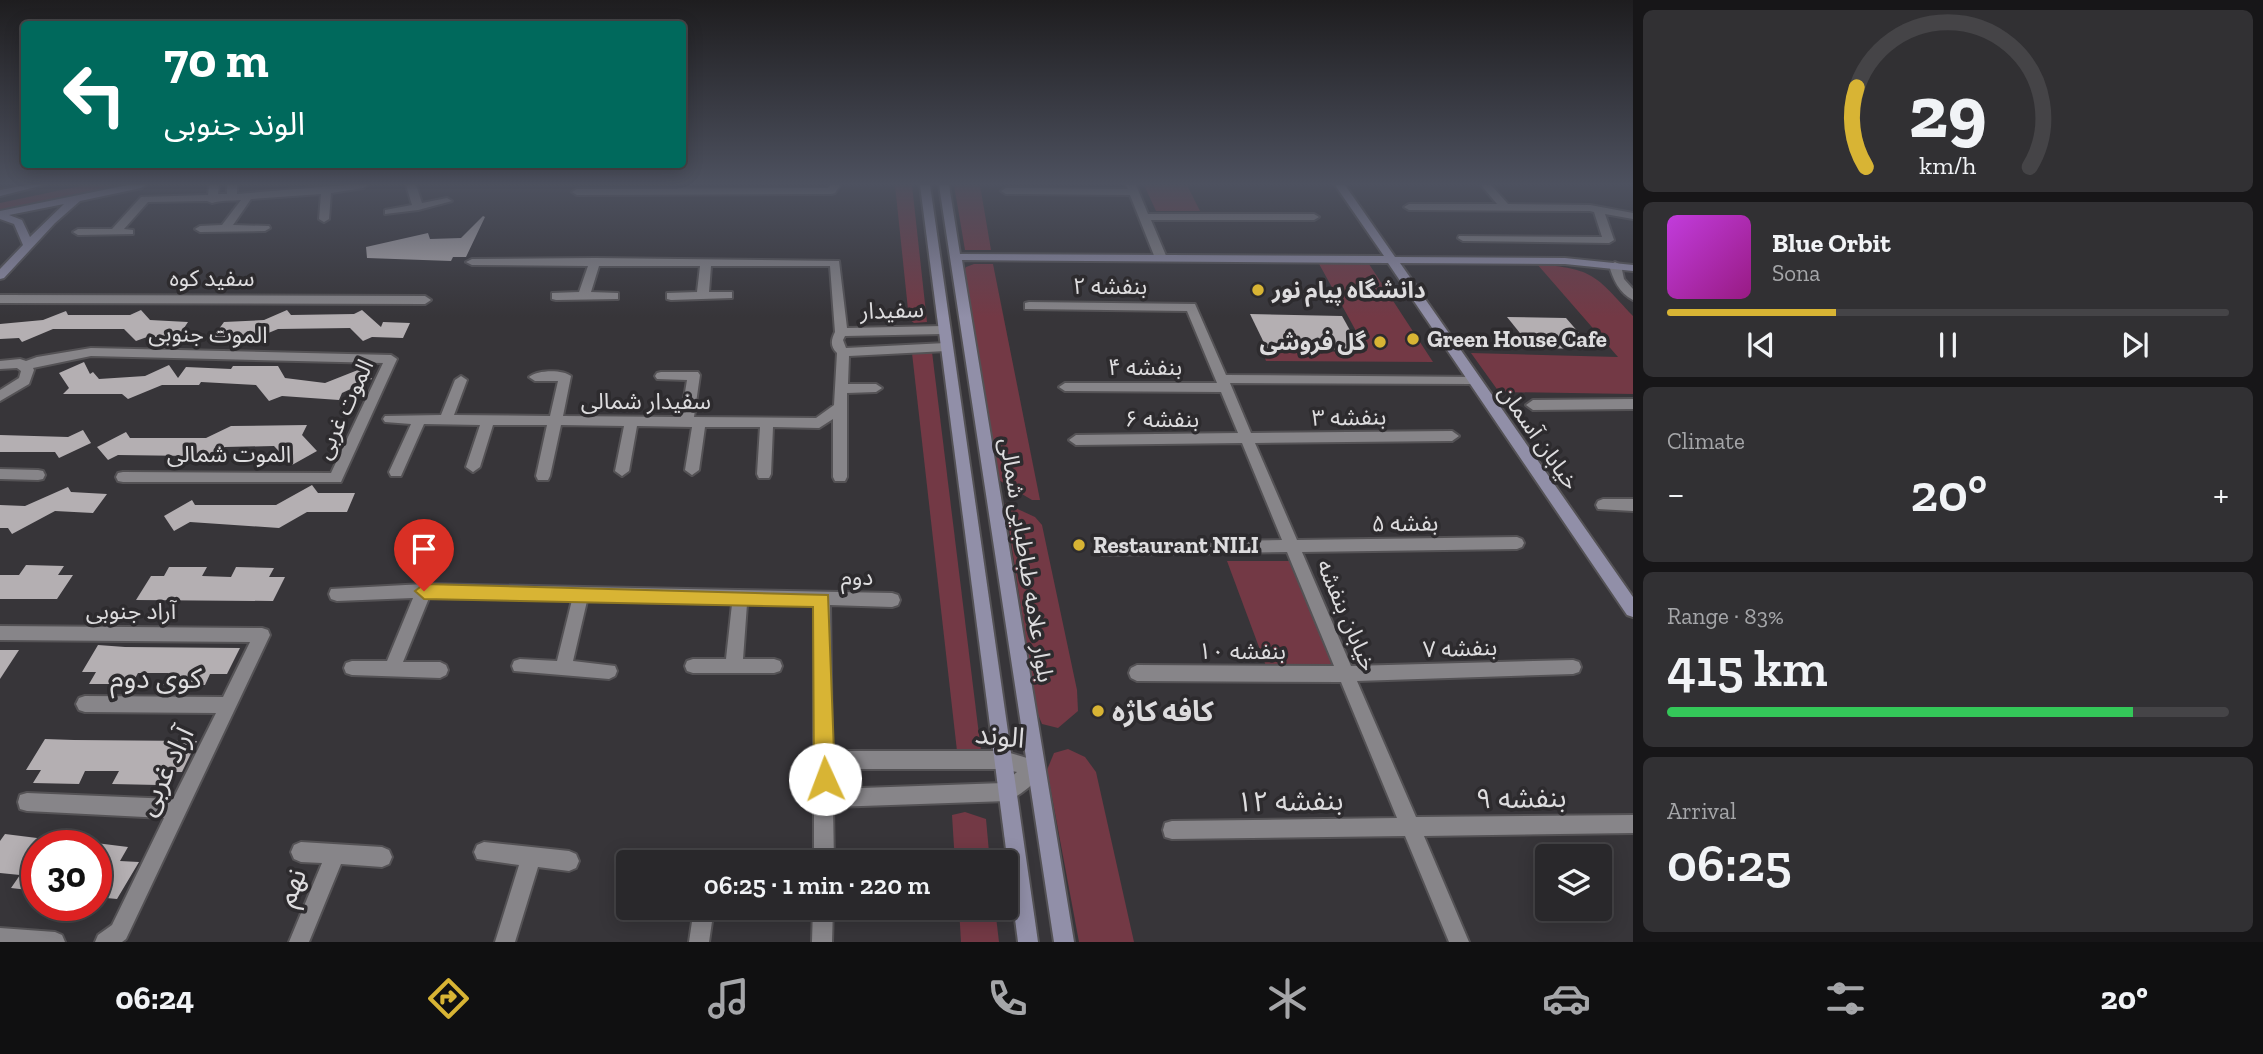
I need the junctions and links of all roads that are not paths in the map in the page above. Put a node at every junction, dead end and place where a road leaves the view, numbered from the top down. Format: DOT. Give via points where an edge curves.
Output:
graph roads {
  1 [pos="21,229"];
  2 [pos="46,229"];
  3 [pos="118,229"];
  4 [pos="200,229"];
  5 [pos="225,229"];
  6 [pos="930,229"];
  7 [pos="952,229"];
  8 [pos="1149,229"];
  9 [pos="1369,229"];
  10 [pos="1605,229"];
  11 [pos="78,232"];
  12 [pos="115,232"];
  13 [pos="129,232"];
  14 [pos="1463,238"];
  15 [pos="29,246"];
  16 [pos="957,257"];
  17 [pos="1161,258"];
  18 [pos="1391,260"];
  19 [pos="595,261"];
  20 [pos="472,262"];
  21 [pos="706,262"];
  22 [pos="1615,265"];
  23 [pos="1633,268"];
  24 [pos="0,276"];
  25 [pos="703,295"];
  26 [pos="729,295"];
  27 [pos="556,296"];
  28 [pos="584,296"];
  29 [pos="614,296"];
  30 [pos="671,296"];
  31 [pos="1633,296"];
  32 [pos="0,299"];
  33 [pos="425,300"];
  34 [pos="1029,306"];
  35 [pos="1191,307"];
  36 [pos="943,330"];
  37 [pos="841,332"];
  38 [pos="946,347"];
  39 [pos="843,352"];
  40 [pos="391,359"];
  41 [pos="0,365"];
  42 [pos="25,366"];
  43 [pos="661,376"];
  44 [pos="535,377"];
  45 [pos="461,380"];
  46 [pos="1474,380"];
  47 [pos="1223,383"];
  48 [pos="1065,387"];
  49 [pos="876,388"];
  50 [pos="841,389"];
  51 [pos="0,396"];
  52 [pos="1633,404"];
  53 [pos="1533,405"];
  54 [pos="840,407"];
  55 [pos="390,419"];
  56 [pos="419,420"];
  57 [pos="445,421"];
  58 [pos="488,421"];
  59 [pos="558,421"];
  60 [pos="631,422"];
  61 [pos="693,422"];
  62 [pos="767,423"];
  63 [pos="1452,436"];
  64 [pos="1248,439"];
  65 [pos="1076,440"];
  66 [pos="472,467"];
  67 [pos="692,470"];
  68 [pos="622,471"];
  69 [pos="396,472"];
  70 [pos="0,474"];
  71 [pos="764,474"];
  72 [pos="38,475"];
  73 [pos="543,476"];
  74 [pos="123,477"];
  75 [pos="840,477"];
  76 [pos="336,478"];
  77 [pos="1603,505"];
  78 [pos="1633,505"];
  79 [pos="1517,544"];
  80 [pos="1102,549"];
  81 [pos="1295,549"];
  82 [pos="424,591"];
  83 [pos="337,594"];
  84 [pos="581,595"];
  85 [pos="740,598"];
  86 [pos="822,600"];
  87 [pos="892,600"];
  88 [pos="1633,610"];
  89 [pos="0,633"];
  90 [pos="262,635"];
  91 [pos="520,666"];
  92 [pos="693,666"];
  93 [pos="734,666"];
  94 [pos="774,666"];
  95 [pos="1573,667"];
  96 [pos="352,668"];
  97 [pos="563,668"];
  98 [pos="392,669"];
  99 [pos="440,670"];
  100 [pos="610,671"];
  101 [pos="1138,673"];
  102 [pos="1347,674"];
  103 [pos="85,704"];
  104 [pos="228,705"];
  105 [pos="824,760"];
  106 [pos="1003,760"];
  107 [pos="1035,768"];
  108 [pos="1007,792"];
  109 [pos="825,798"];
  110 [pos="27,802"];
  111 [pos="178,809"];
  112 [pos="1633,824"];
  113 [pos="1409,827"];
  114 [pos="1172,830"];
  115 [pos="824,850"];
  116 [pos="301,852"];
  117 [pos="484,852"];
  118 [pos="335,854"];
  119 [pos="382,857"];
  120 [pos="531,857"];
  121 [pos="569,861"];
  122 [pos="702,920"];
  123 [pos="823,920"];
  124 [pos="112,937"];
  125 [pos="0,938"];
  126 [pos="55,942"];
  127 [pos="299,942"];
  128 [pos="505,942"];
  129 [pos="699,942"];
  130 [pos="822,942"];
  131 [pos="1028,942"];
  132 [pos="1064,942"];
  133 [pos="1459,942"];
  1 -- 15 [label="main road"];
  2 -- 15 [label="main road"];
  3 -- 12 [label="street"];
  4 -- 5 [label="street"];
  6 -- 36 [label="main road"];
  7 -- 16 [label="main road, بلوار علامه طباطبایی شمالی"];
  8 -- 17 [label="street"];
  9 -- 18 [label="main road, خیابان آسمان"];
  10 -- 14 [label="street" via="1609,240"];
  11 -- 12 [label="street"];
  12 -- 13 [label="street"];
  15 -- 24 [label="main road"];
  16 -- 17 [label="main road"];
  16 -- 107 [label="main road, بلوار علامه طباطبایی شمالی"];
  17 -- 18 [label="main road"];
  18 -- 22 [label="main road"];
  18 -- 46 [label="main road, خیابان آسمان"];
  19 -- 20 [label="street"];
  19 -- 21 [label="street"];
  19 -- 28 [label="street"];
  21 -- 25 [label="street"];
  21 -- 37 [label="street" via="835,262"];
  22 -- 23 [label="main road"];
  22 -- 31 [label="street" via="1619,280"];
  25 -- 26 [label="street"];
  25 -- 30 [label="street"];
  27 -- 28 [label="street"];
  28 -- 29 [label="street"];
  32 -- 33 [label="street, سفید کوه"];
  34 -- 35 [label="street, بنفشه ۲"];
  35 -- 47 [label="street, خیابان بنفشه"];
  36 -- 37 [label="street, سفیدار"];
  36 -- 38 [label="main road"];
  37 -- 39 [label="street, سفیدار" via="837,340"];
  38 -- 39 [label="street, سفیدار"];
  38 -- 106 [label="main road"];
  39 -- 50 [label="street"];
  40 -- 42 [label="street, الموت جنوبی" via="92,352"];
  40 -- 76 [label="street, الموت غربی"];
  41 -- 42 [label="street, الموت جنوبی"];
  42 -- 51 [label="street" via="24,381"];
  43 -- 61 [label="street" via="694,375"];
  44 -- 59 [label="street" via="565,376"];
  45 -- 57 [label="street"];
  46 -- 47 [label="street, بنفشه ۴"];
  46 -- 88 [label="main road, خیابان آسمان"];
  47 -- 48 [label="street, بنفشه ۴"];
  47 -- 64 [label="street, خیابان بنفشه"];
  49 -- 50 [label="street"];
  50 -- 54 [label="street"];
  52 -- 53 [label="street"];
  54 -- 62 [label="street, سفیدار شمالی" via="819,423"];
  54 -- 75 [label="street"];
  55 -- 56 [label="street, سفیدار شمالی"];
  56 -- 57 [label="street, سفیدار شمالی"];
  56 -- 69 [label="street"];
  57 -- 58 [label="street, سفیدار شمالی"];
  58 -- 59 [label="street, سفیدار شمالی"];
  58 -- 66 [label="street"];
  59 -- 60 [label="street, سفیدار شمالی"];
  59 -- 73 [label="street"];
  60 -- 61 [label="street, سفیدار شمالی"];
  60 -- 68 [label="street"];
  61 -- 62 [label="street, سفیدار شمالی"];
  61 -- 67 [label="street"];
  62 -- 71 [label="street"];
  63 -- 64 [label="street, بنفشه ۳"];
  64 -- 65 [label="street, بنفشه ۶"];
  64 -- 81 [label="street, خیابان بنفشه"];
  70 -- 72 [label="street"];
  74 -- 76 [label="street, الموت شمالی"];
  77 -- 78 [label="street"];
  79 -- 81 [label="street, بفشه ۵"];
  80 -- 81 [label="street, بفشه ۵"];
  81 -- 102 [label="street, خیابان بنفشه"];
  82 -- 83 [label="street, دوم"];
  82 -- 84 [label="street, دوم"];
  82 -- 98 [label="street"];
  84 -- 85 [label="street, دوم"];
  84 -- 97 [label="street"];
  85 -- 86 [label="street, دوم"];
  85 -- 93 [label="street"];
  86 -- 87 [label="street, دوم"];
  86 -- 105 [label="street"];
  89 -- 90 [label="street, آراد جنوبی"];
  90 -- 104 [label="street, آراد غربی"];
  91 -- 97 [label="street"];
  92 -- 93 [label="street"];
  93 -- 94 [label="street"];
  95 -- 102 [label="street, بنفشه ۷"];
  96 -- 98 [label="street"];
  97 -- 100 [label="street"];
  98 -- 99 [label="street"];
  101 -- 102 [label="street, بنفشه ۱۰"];
  102 -- 113 [label="street, خیابان بنفشه"];
  103 -- 104 [label="street, کوی دوم"];
  104 -- 111 [label="street, آراد غربی"];
  105 -- 106 [label="street, الوند"];
  105 -- 109 [label="street"];
  106 -- 107 [label="street, الوند"];
  106 -- 108 [label="main road"];
  107 -- 108 [label="street, الوند"];
  107 -- 132 [label="main road, بلوار علامه طباطبایی شمالی"];
  108 -- 109 [label="street"];
  108 -- 131 [label="main road"];
  109 -- 115 [label="street"];
  110 -- 111 [label="street"];
  111 -- 124 [label="street, آراد غربی"];
  112 -- 113 [label="street, بنفشه ۹"];
  113 -- 114 [label="street, بنفشه ۱۲"];
  113 -- 133 [label="street, خیابان بنفشه"];
  116 -- 118 [label="street"];
  117 -- 120 [label="street"];
  118 -- 119 [label="street"];
  118 -- 127 [label="street, نهم"];
  120 -- 121 [label="street"];
  120 -- 128 [label="street"];
  122 -- 129 [label="street"];
  123 -- 130 [label="street"];
  125 -- 126 [label="street"];
}
